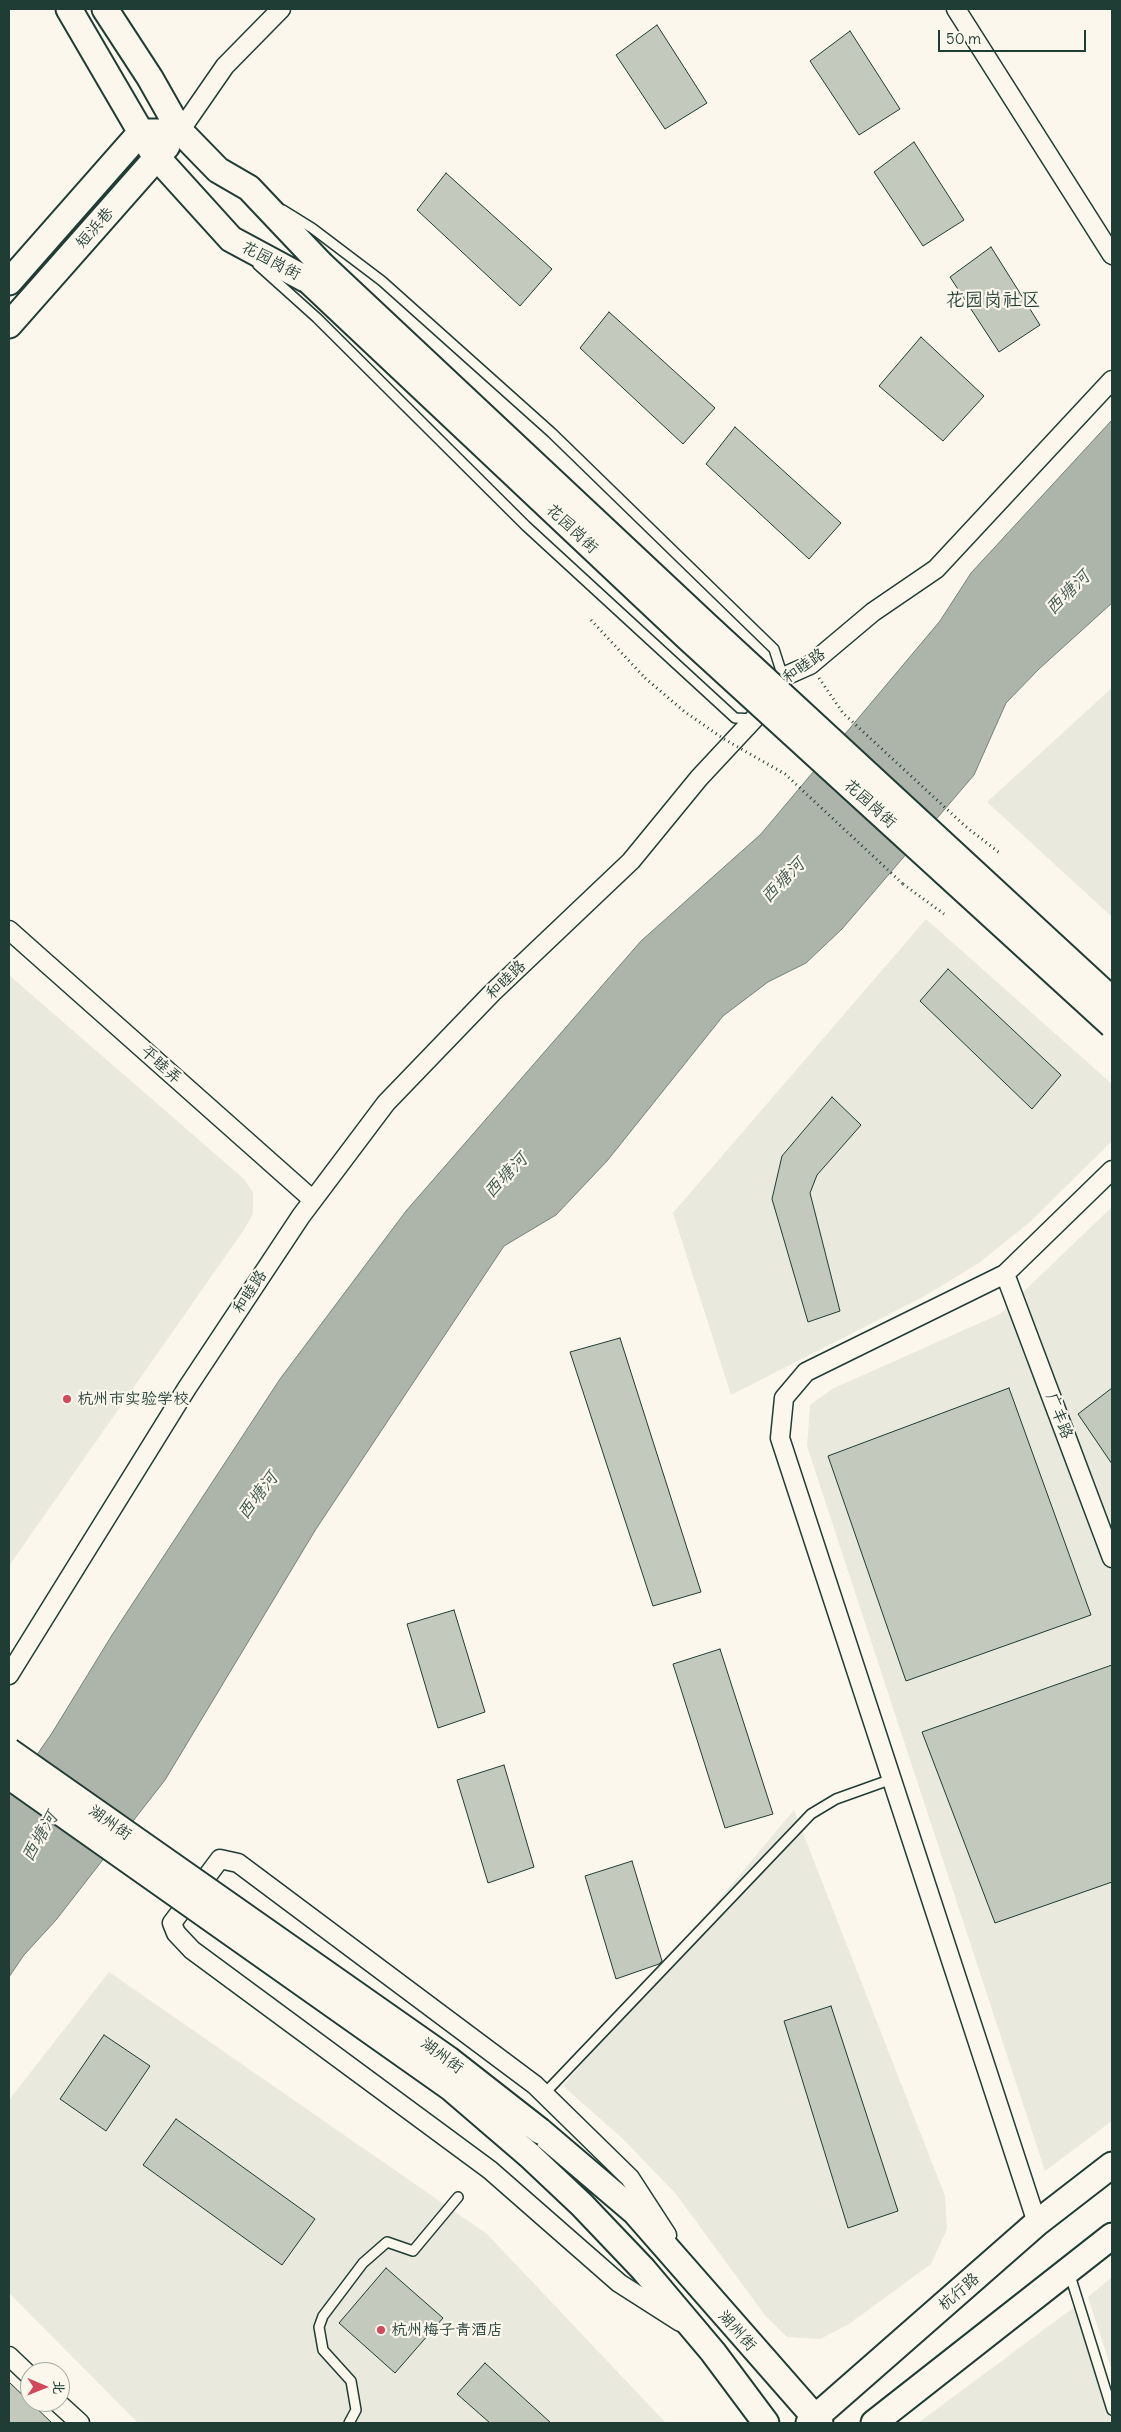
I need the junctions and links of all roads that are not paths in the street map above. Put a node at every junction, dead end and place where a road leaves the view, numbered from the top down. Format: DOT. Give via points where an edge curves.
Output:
graph roads {
  1 [pos="69,9"];
  2 [pos="105,9"];
  3 [pos="281,9"];
  4 [pos="956,9"];
  5 [pos="180,131"];
  6 [pos="141,132"];
  7 [pos="157,157"];
  8 [pos="249,188"];
  9 [pos="231,239"];
  10 [pos="1112,255"];
  11 [pos="315,272"];
  12 [pos="9,282"];
  13 [pos="9,325"];
  14 [pos="1112,380"];
  15 [pos="783,678"];
  16 [pos="754,719"];
  17 [pos="9,930"];
  18 [pos="1112,1000"];
  19 [pos="1112,1025"];
  20 [pos="1112,1170"];
  21 [pos="313,1200"];
  22 [pos="1005,1274"];
  23 [pos="1112,1558"];
  24 [pos="9,1675"];
  25 [pos="9,1751"];
  26 [pos="9,1776"];
  27 [pos="892,1778"];
  28 [pos="544,2094"];
  29 [pos="1112,2165"];
  30 [pos="458,2197"];
  31 [pos="1037,2223"];
  32 [pos="1112,2236"];
  33 [pos="1068,2270"];
  34 [pos="708,2298"];
  35 [pos="697,2333"];
  36 [pos="9,2356"];
  37 [pos="20,2366"];
  38 [pos="1112,2410"];
  39 [pos="68,2412"];
  40 [pos="815,2421"];
  41 [pos="80,2423"];
  42 [pos="349,2423"];
  43 [pos="766,2423"];
  44 [pos="874,2423"];
  1 -- 6 [label="street, 花园岗街"];
  2 -- 5 [label="street, 花园岗街"];
  3 -- 5 [label="street, 短浜巷" via="225,66"];
  4 -- 10 [label="street"];
  5 -- 6 [label="street"];
  5 -- 7 [label="street, 短浜巷"];
  5 -- 8 [label="street, 花园岗街" via="218,170"];
  6 -- 7 [label="street, 花园岗街"];
  6 -- 12 [label="street, 短浜巷"];
  7 -- 9 [label="street, 花园岗街"];
  7 -- 13 [label="street, 短浜巷"];
  8 -- 11 [label="street, 花园岗街"];
  8 -- 15 [label="lane" via="312,228 382,281 552,434 774,649"];
  9 -- 11 [label="street, 花园岗街"];
  9 -- 16 [label="lane" via="317,318 526,526 735,718"];
  11 -- 18 [label="street, 花园岗街, bridge"];
  11 -- 19 [label="street, 花园岗街, bridge" via="688,638"];
  14 -- 15 [label="street, 和睦路" via="936,569 873,612 810,665"];
  15 -- 16 [label="street, 和睦路"];
  16 -- 21 [label="street, 和睦路" via="699,778 631,861 492,993 386,1103"];
  17 -- 21 [label="street, 平睦弄"];
  20 -- 22 [label="street"];
  21 -- 24 [label="street, 和睦路" via="187,1388"];
  22 -- 23 [label="street, 广丰路"];
  22 -- 27 [label="street" via="806,1372 784,1398 780,1438"];
  25 -- 34 [label="street, 湖州街, bridge" via="448,2060 540,2130 635,2212"];
  26 -- 35 [label="street, 湖州街, bridge" via="450,2088 582,2205 643,2269"];
  27 -- 28 [label="lane" via="836,1798 811,1814"];
  27 -- 31 [label="street"];
  28 -- 34 [label="street" via="630,2178"];
  28 -- 35 [label="street" via="238,1863 220,1860 172,1923 176,1933 192,1950 490,2170 619,2283"];
  29 -- 31 [label="street, 杭行路"];
  30 -- 42 [label="lane" via="413,2251 387,2242 363,2263 323,2316 319,2327 323,2350 351,2380 356,2410"];
  31 -- 40 [label="street, 杭行路"];
  32 -- 33 [label="street"];
  33 -- 38 [label="lane"];
  33 -- 44 [label="street"];
  34 -- 40 [label="street, 湖州街"];
  35 -- 43 [label="street, 湖州街"];
  36 -- 37 [label="street"];
  39 -- 41 [label="street"];
}
